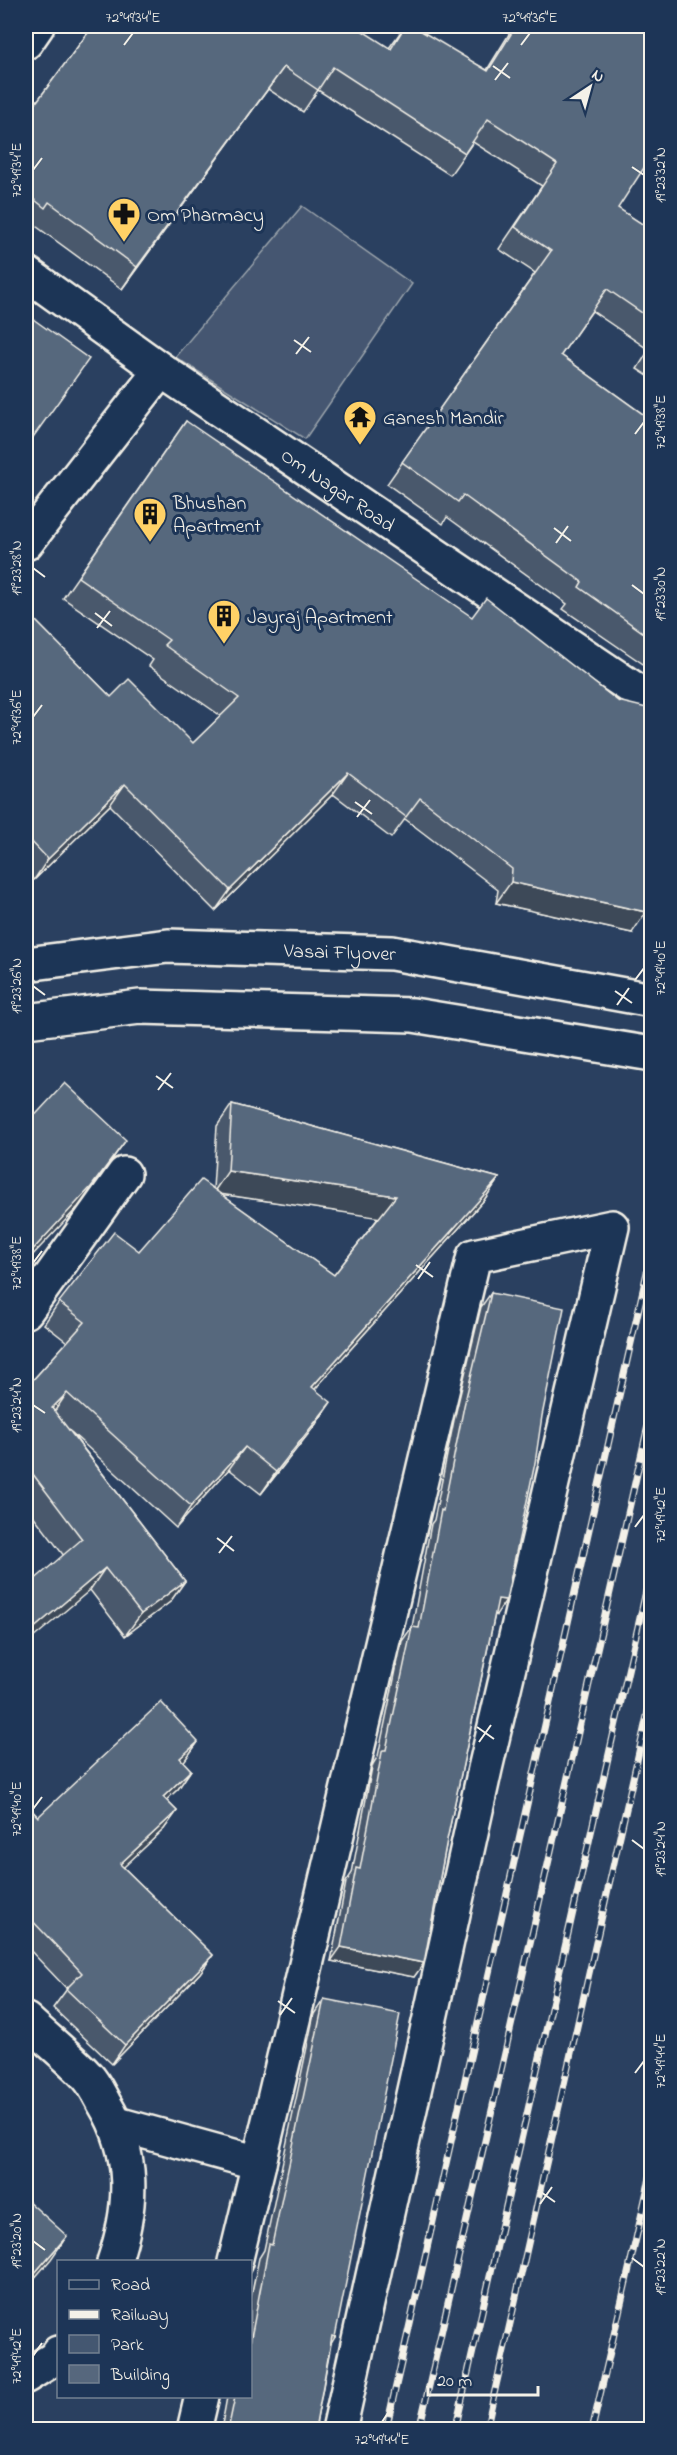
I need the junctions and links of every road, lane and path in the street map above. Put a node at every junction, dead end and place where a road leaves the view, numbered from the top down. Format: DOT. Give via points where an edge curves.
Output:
graph roads {
  1 [pos="37,26"];
  2 [pos="26,42"];
  3 [pos="26,273"];
  4 [pos="161,370"];
  5 [pos="26,543"];
  6 [pos="651,701"];
  7 [pos="26,964"];
  8 [pos="651,1000"];
  9 [pos="26,1021"];
  10 [pos="651,1054"];
  11 [pos="124,1174"];
  12 [pos="26,1311"];
  13 [pos="26,2020"];
  14 [pos="117,2124"];
  15 [pos="259,2163"];
  16 [pos="115,2260"];
  17 [pos="235,2260"];
  18 [pos="57,2355"];
  19 [pos="26,2376"];
  20 [pos="202,2398"];
  21 [pos="194,2430"];
  22 [pos="339,2430"];
  1 -- 2 [label="street"];
  3 -- 4 [label="street, Om Nagar Road"];
  4 -- 5 [label="street"];
  4 -- 6 [label="street, Om Nagar Road"];
  7 -- 8 [label="street, Vasai Flyover" via="168,946 392,953"];
  9 -- 10 [label="street" via="140,1007 413,1015"];
  11 -- 12 [label="street"];
  13 -- 14 [label="street" via="88,2077"];
  14 -- 15 [label="street"];
  14 -- 16 [label="street" via="128,2167 127,2203"];
  15 -- 17 [label="street"];
  15 -- 22 [label="street" via="474,1256 612,1227 485,1769"];
  18 -- 19 [label="street"];
  20 -- 21 [label="street"];
}
